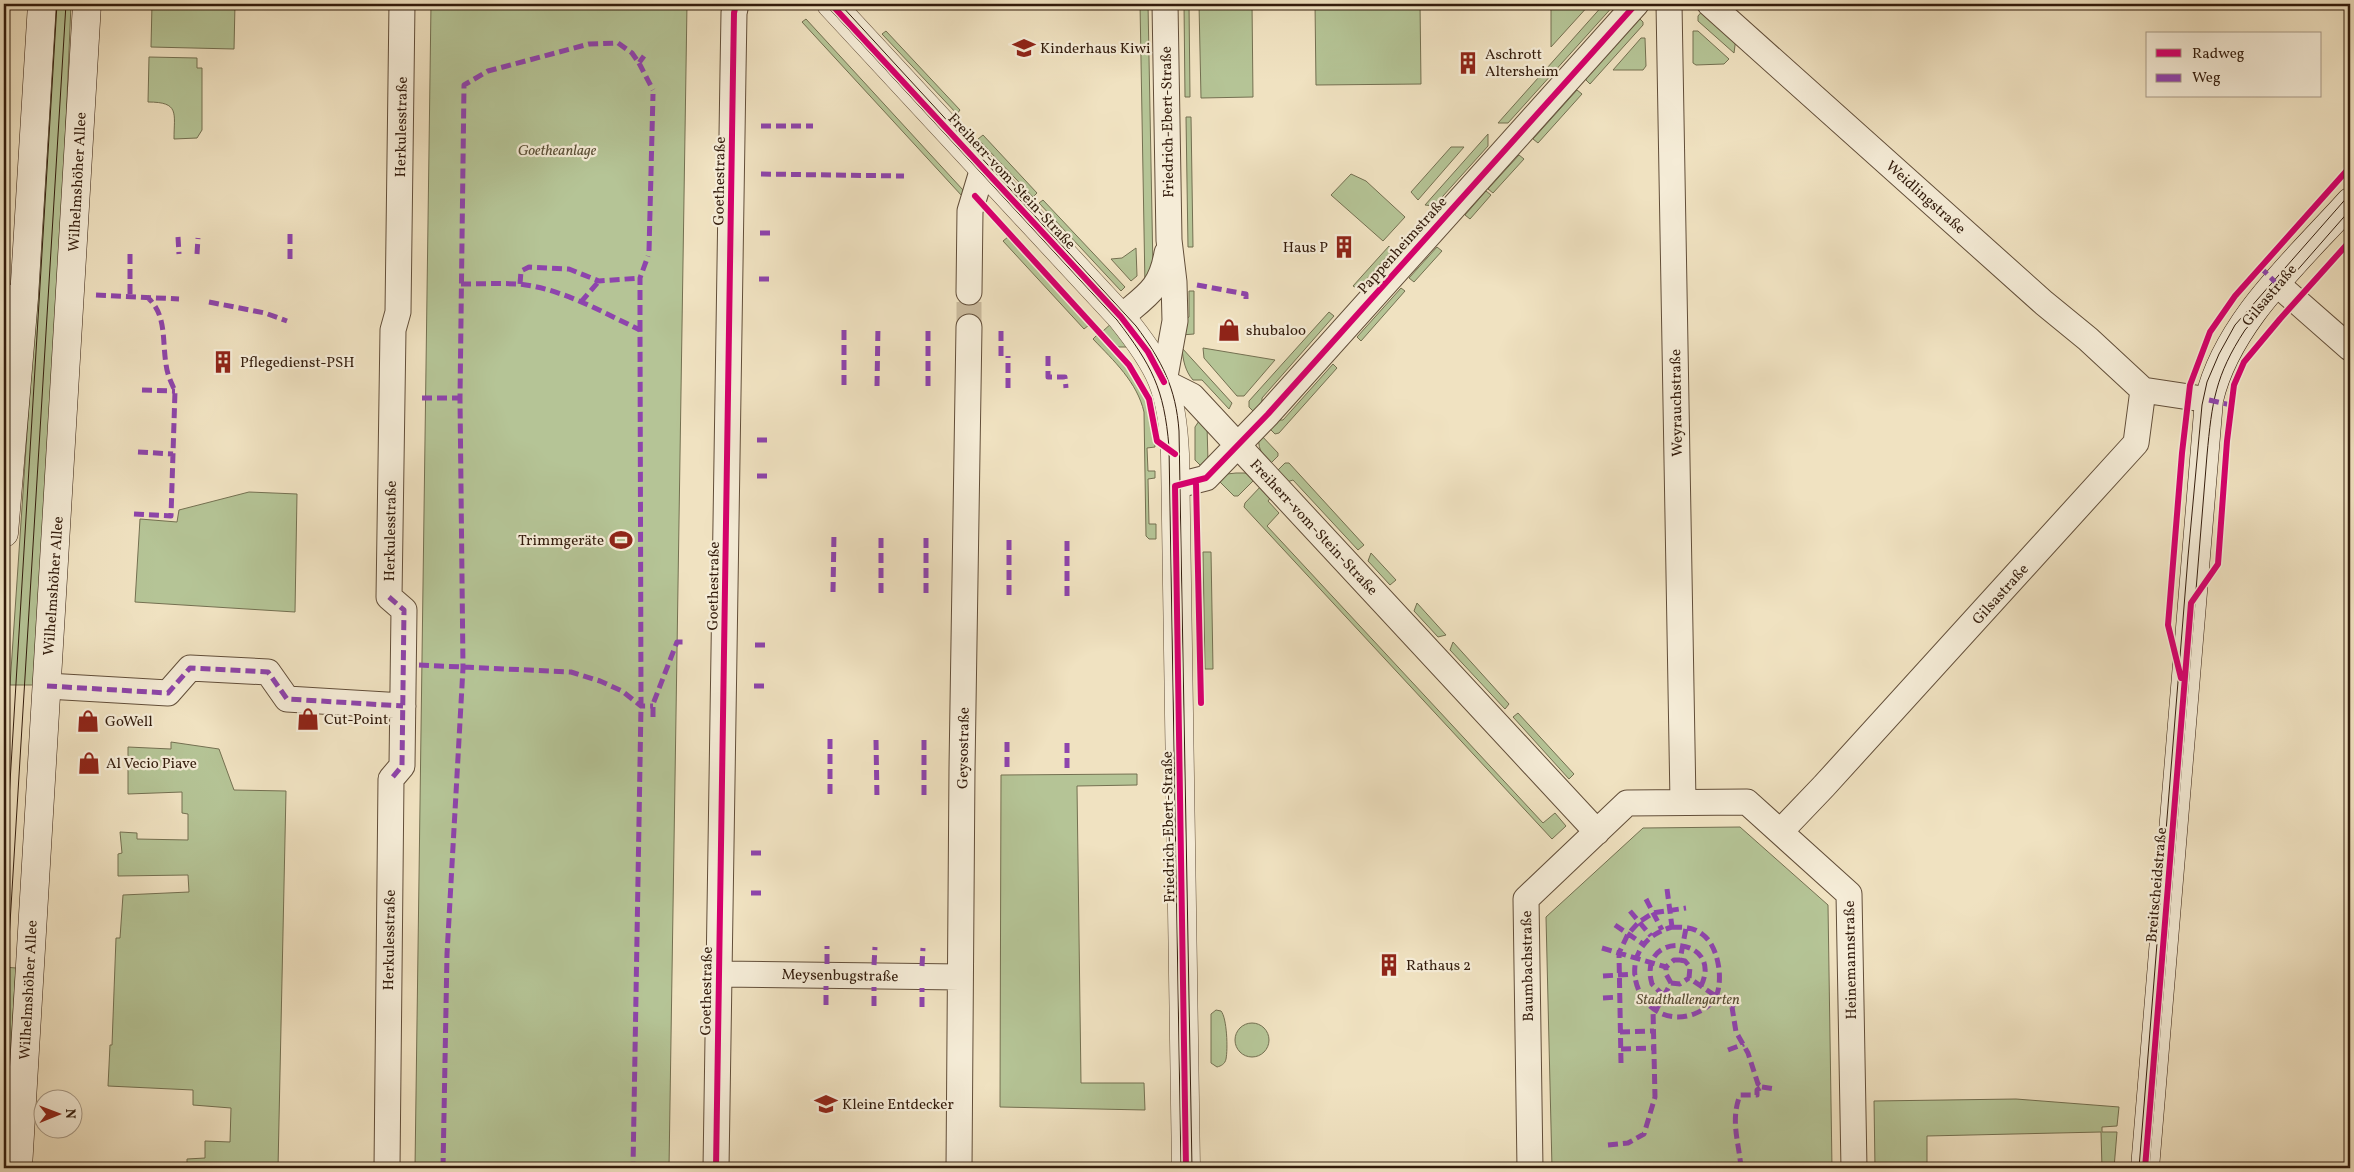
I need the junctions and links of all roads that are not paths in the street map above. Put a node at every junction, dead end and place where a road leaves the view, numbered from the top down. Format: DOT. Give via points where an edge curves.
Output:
graph roads {
  1 [pos="42,4"];
  2 [pos="87,4"];
  3 [pos="402,4"];
  4 [pos="736,4"];
  5 [pos="831,4"];
  6 [pos="1166,4"];
  7 [pos="1636,4"];
  8 [pos="1669,4"];
  9 [pos="1710,4"];
  10 [pos="984,168"];
  11 [pos="2350,202"];
  12 [pos="1169,240"];
  13 [pos="2277,284"];
  14 [pos="969,292"];
  15 [pos="14,298"];
  16 [pos="1128,311"];
  17 [pos="969,327"];
  18 [pos="2350,348"];
  19 [pos="1164,382"];
  20 [pos="2143,390"];
  21 [pos="2209,400"];
  22 [pos="1238,445"];
  23 [pos="2202,479"];
  24 [pos="1175,486"];
  25 [pos="4,533"];
  26 [pos="47,686"];
  27 [pos="403,706"];
  28 [pos="1683,802"];
  29 [pos="1781,831"];
  30 [pos="1597,832"];
  31 [pos="719,974"];
  32 [pos="960,977"];
  33 [pos="18,1168"];
  34 [pos="387,1168"];
  35 [pos="716,1168"];
  36 [pos="959,1168"];
  37 [pos="1186,1168"];
  38 [pos="1530,1168"];
  39 [pos="1854,1168"];
  40 [pos="2145,1168"];
  1 -- 15 [label="main road"];
  2 -- 26 [label="main road, Wilhelmshöher Allee"];
  3 -- 27 [label="street, Herkulesstraße" via="390,598 404,610"];
  4 -- 31 [label="street, Goethestraße"];
  5 -- 10 [label="main road, Freiherr-vom-Stein-Straße"];
  6 -- 12 [label="street, Friedrich-Ebert-Straße"];
  7 -- 22 [label="street, Pappenheimstraße"];
  8 -- 28 [label="street, Weyrauchstraße"];
  9 -- 20 [label="street, Weidlingstraße"];
  10 -- 14 [label="street" via="970,211"];
  10 -- 16 [label="main road, Freiherr-vom-Stein-Straße"];
  11 -- 13 [label="main road, Gilsastraße"];
  12 -- 16 [label="street, Friedrich-Ebert-Straße" via="1163,274 1153,289"];
  12 -- 19 [label="street, Friedrich-Ebert-Straße" via="1176,321"];
  13 -- 18 [label="street"];
  13 -- 21 [label="main road, Gilsastraße" via="2246,319 2222,358"];
  15 -- 25 [label="main road"];
  16 -- 19 [label="main road, Freiherr-vom-Stein-Straße"];
  17 -- 32 [label="street, Geysostraße"];
  19 -- 22 [label="street, Freiherr-vom-Stein-Straße" via="1192,396"];
  19 -- 24 [label="main road, Friedrich-Ebert-Straße" via="1173,419"];
  20 -- 21 [label="street"];
  20 -- 29 [label="street, Gilsastraße" via="2136,443"];
  21 -- 23 [label="main road, Gilsastraße"];
  22 -- 24 [label="street, Pappenheimstraße" via="1206,478"];
  22 -- 30 [label="street, Freiherr-vom-Stein-Straße"];
  23 -- 40 [label="main road, Breitscheidstraße"];
  24 -- 37 [label="main road, Friedrich-Ebert-Straße"];
  26 -- 27 [label="street" via="168,692 190,668 268,672 287,699"];
  26 -- 33 [label="main road, Wilhelmshöher Allee"];
  27 -- 34 [label="street, Herkulesstraße" via="402,766 391,779"];
  28 -- 29 [label="street, Heinemannstraße" via="1748,802"];
  28 -- 30 [label="street, Baumbachstraße" via="1627,803"];
  29 -- 39 [label="street, Heinemannstraße" via="1849,894"];
  30 -- 38 [label="street, Baumbachstraße" via="1526,899"];
  31 -- 32 [label="street, Meysenbugstraße"];
  31 -- 35 [label="street, Goethestraße"];
  32 -- 36 [label="street, Geysostraße"];
}
